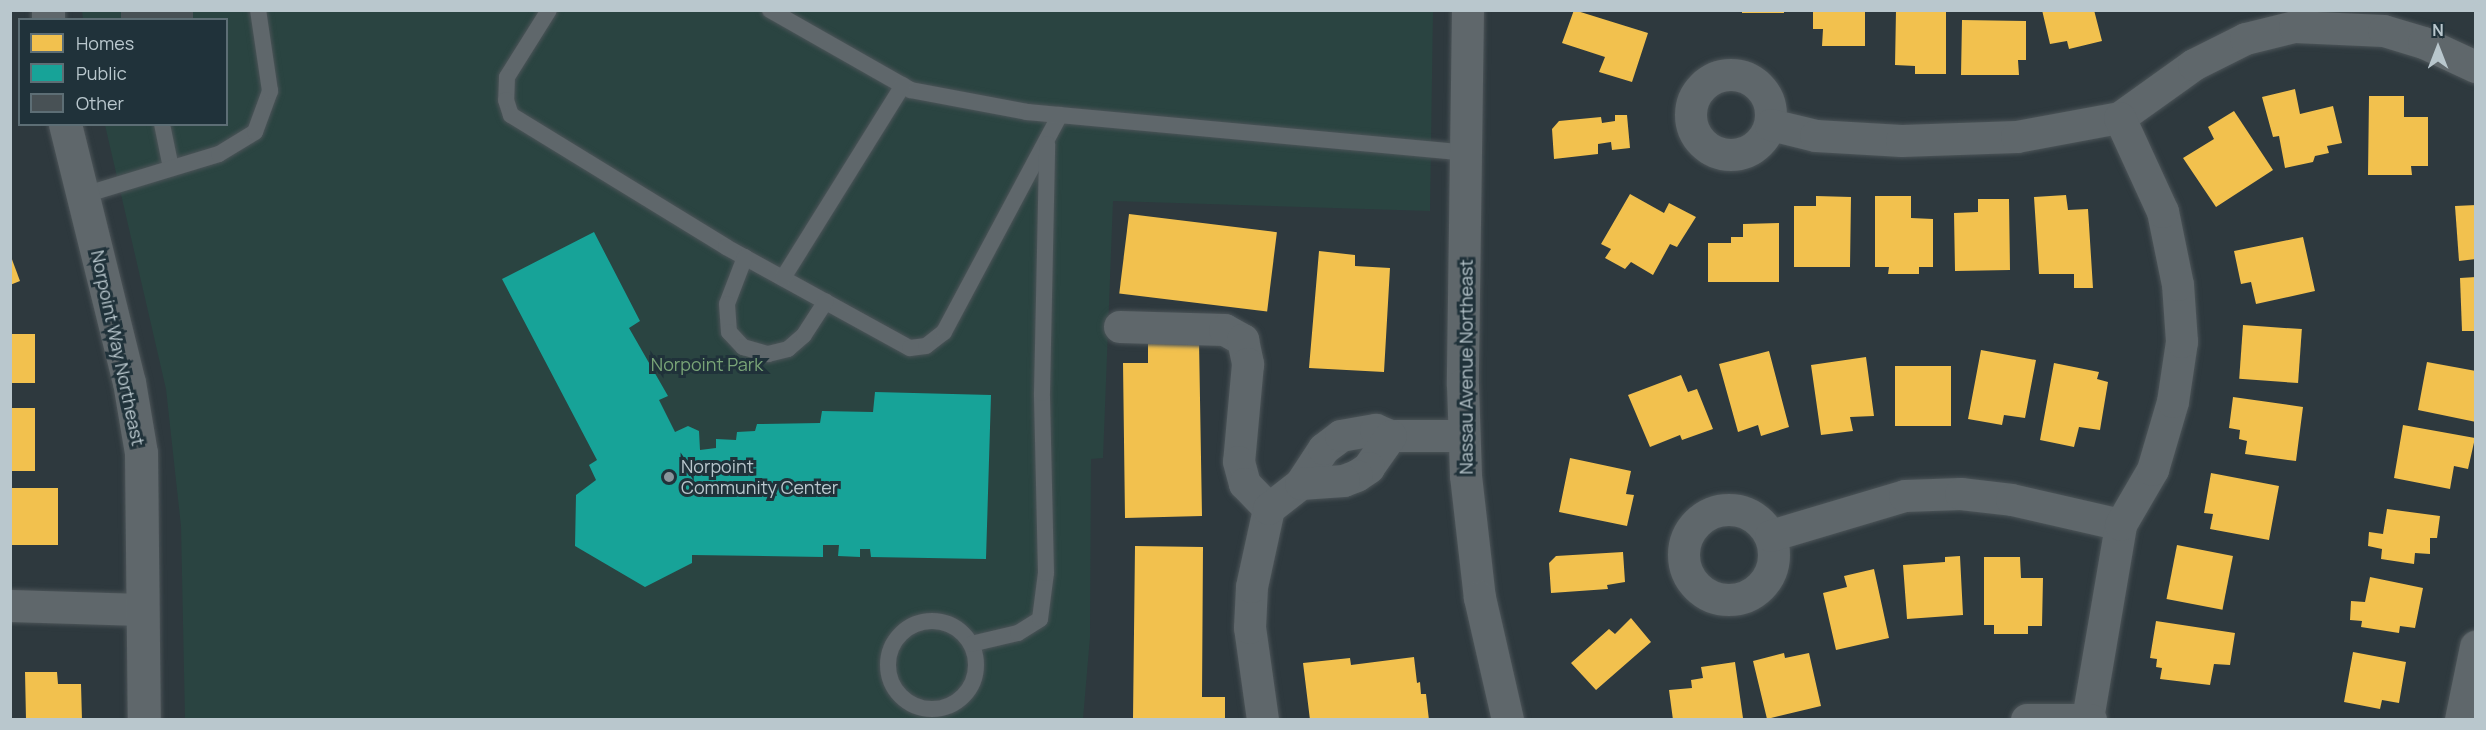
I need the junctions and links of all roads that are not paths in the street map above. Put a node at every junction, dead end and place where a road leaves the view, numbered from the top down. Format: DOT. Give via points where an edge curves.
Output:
graph roads {
  1 [pos="258,10"];
  2 [pos="549,10"];
  3 [pos="770,10"];
  4 [pos="1468,10"];
  5 [pos="2475,67"];
  6 [pos="903,85"];
  7 [pos="1060,115"];
  8 [pos="2120,118"];
  9 [pos="1771,124"];
  10 [pos="66,126"];
  11 [pos="162,126"];
  12 [pos="1047,140"];
  13 [pos="1466,153"];
  14 [pos="171,168"];
  15 [pos="84,195"];
  16 [pos="745,257"];
  17 [pos="783,278"];
  18 [pos="826,302"];
  19 [pos="1120,327"];
  20 [pos="1390,436"];
  21 [pos="1464,436"];
  22 [pos="1301,484"];
  23 [pos="1269,509"];
  24 [pos="2121,525"];
  25 [pos="1771,536"];
  26 [pos="10,606"];
  27 [pos="142,610"];
  28 [pos="971,644"];
  29 [pos="2475,647"];
  30 [pos="2090,719"];
  31 [pos="144,720"];
  32 [pos="1263,720"];
  33 [pos="1508,720"];
  34 [pos="2027,720"];
  35 [pos="2461,720"];
  1 -- 14 [label="lane" via="270,91 255,132 219,154"];
  2 -- 16 [label="lane" via="507,77 506,100 511,115"];
  3 -- 6 [label="lane"];
  4 -- 13 [label="street, Nassau Avenue Northeast"];
  5 -- 8 [label="street" via="2424,43 2384,31 2295,27 2246,39 2194,64"];
  6 -- 7 [label="lane" via="975,102"];
  6 -- 17 [label="lane"];
  7 -- 12 [label="lane"];
  7 -- 13 [label="lane"];
  8 -- 9 [label="street" via="2017,137 1902,141 1816,136"];
  8 -- 24 [label="street" via="2163,212 2178,285 2182,342 2173,402 2153,470"];
  10 -- 15 [label="street, Norpoint Way Northeast"];
  11 -- 14 [label="lane"];
  12 -- 18 [label="lane" via="936,341 910,348"];
  12 -- 28 [label="lane" via="1042,393 1046,573 1040,619 1018,633"];
  13 -- 21 [label="street, Nassau Avenue Northeast"];
  14 -- 15 [label="lane"];
  15 -- 27 [label="street, Norpoint Way Northeast" via="129,382 141,453"];
  16 -- 17 [label="lane"];
  16 -- 18 [label="lane" via="727,304 729,332 743,347 768,354 788,349 804,335"];
  17 -- 18 [label="lane"];
  19 -- 23 [label="street" via="1225,330 1243,340 1248,364 1239,462 1245,484"];
  20 -- 21 [label="street"];
  20 -- 22 [label="street" via="1369,468 1357,476 1344,481"];
  20 -- 22 [label="street" via="1376,430 1341,436 1324,449"];
  21 -- 33 [label="street, Nassau Avenue Northeast" via="1480,598"];
  22 -- 23 [label="street"];
  23 -- 32 [label="street" via="1252,587 1250,628"];
  24 -- 25 [label="street" via="2012,500 1950,494 1905,496"];
  24 -- 30 [label="street"];
  26 -- 27 [label="street"];
  27 -- 31 [label="street, Norpoint Way Northeast"];
  28 -- 28 [label="lane" via="950,624 928,621 907,628 893,644 887,665 896,692 921,708 950,706 971,686 976,672"];
  29 -- 35 [label="street"];
  30 -- 34 [label="street"];
}
